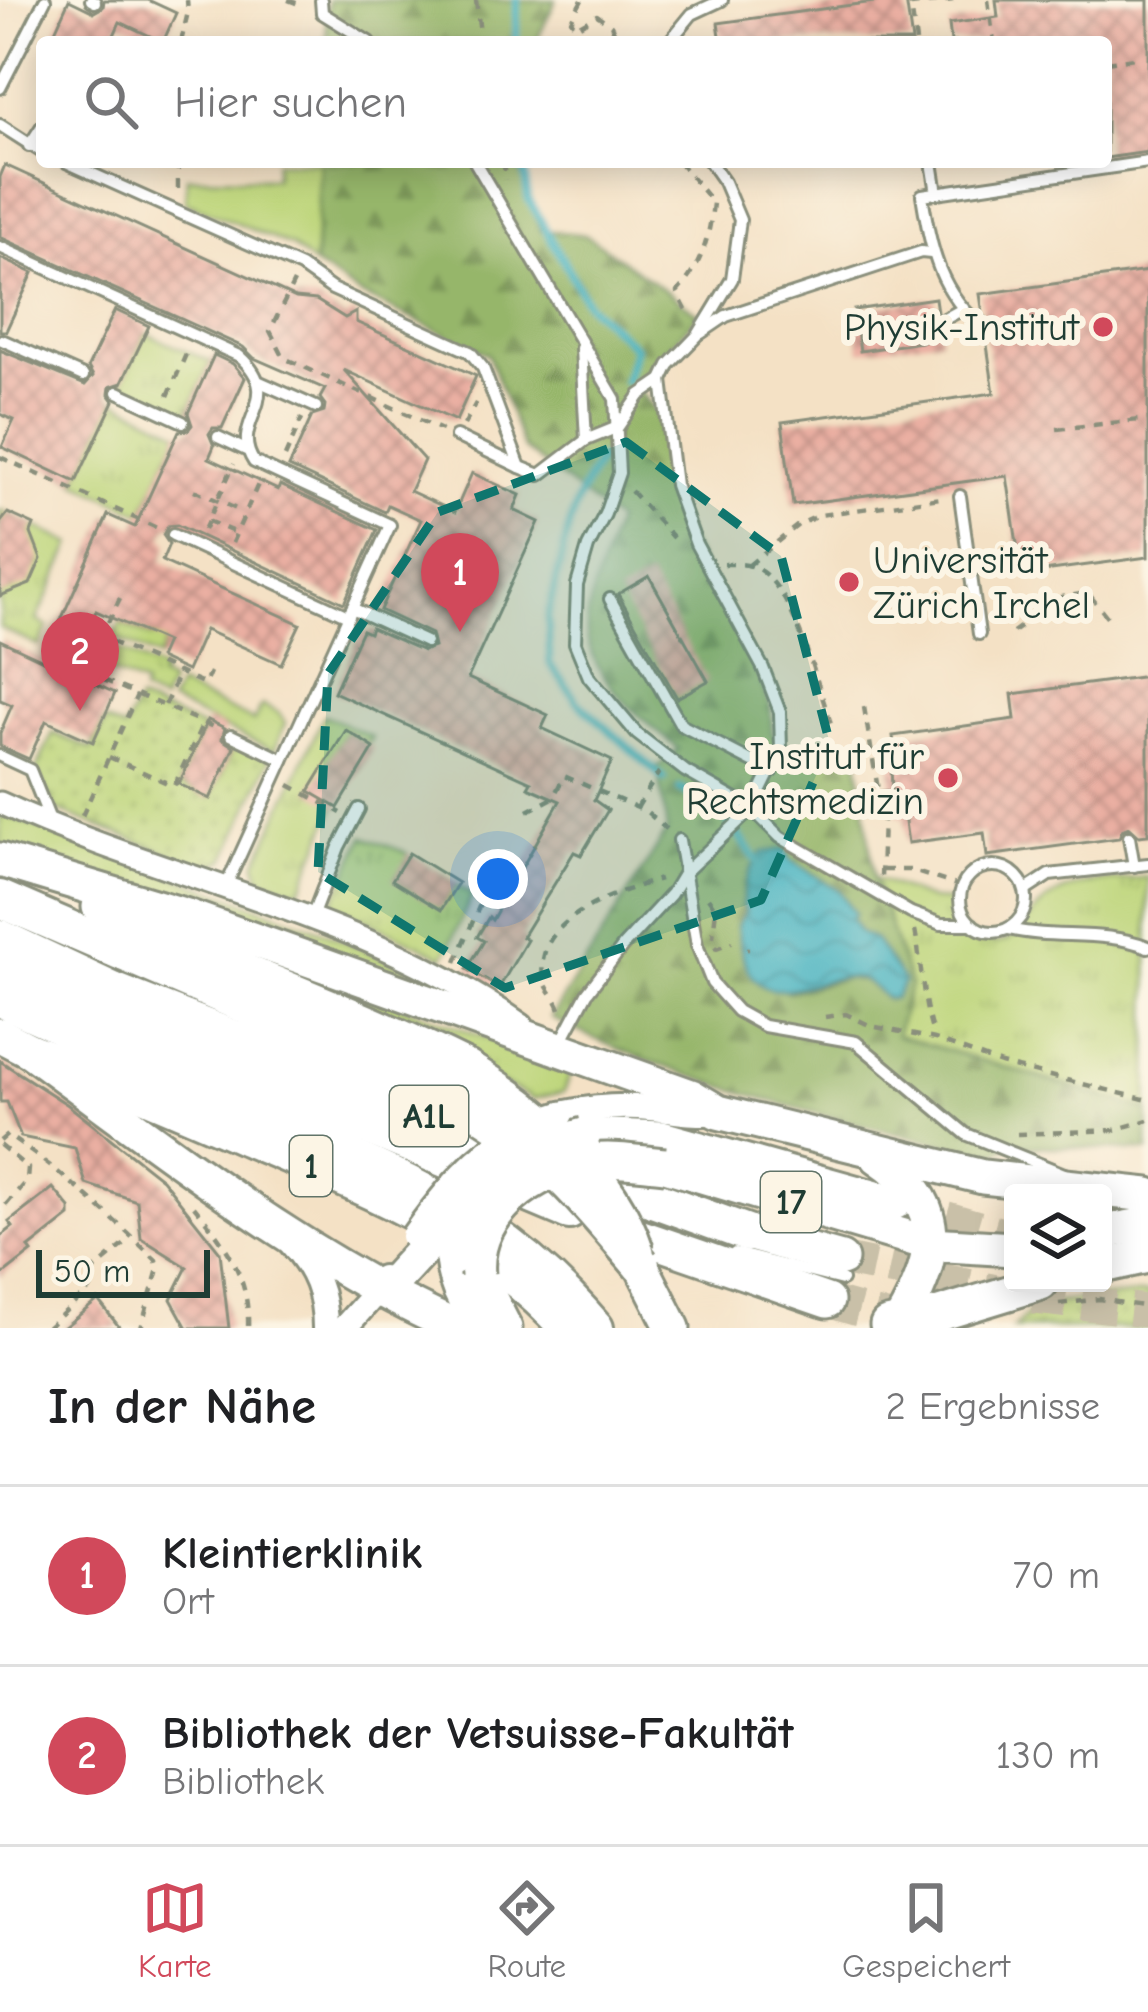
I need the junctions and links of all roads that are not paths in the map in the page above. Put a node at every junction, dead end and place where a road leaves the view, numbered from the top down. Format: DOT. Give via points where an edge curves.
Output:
graph roads {
  1 [pos="45,0"];
  2 [pos="722,0"];
  3 [pos="321,7"];
  4 [pos="361,36"];
  5 [pos="674,36"];
  6 [pos="0,88"];
  7 [pos="0,125"];
  8 [pos="36,135"];
  9 [pos="29,146"];
  10 [pos="36,149"];
  11 [pos="1148,162"];
  12 [pos="1112,167"];
  13 [pos="79,168"];
  14 [pos="478,168"];
  15 [pos="714,168"];
  16 [pos="933,168"];
  17 [pos="1107,168"];
  18 [pos="937,193"];
  19 [pos="0,247"];
  20 [pos="931,254"];
  21 [pos="961,310"];
  22 [pos="939,322"];
  23 [pos="985,329"];
  24 [pos="700,332"];
  25 [pos="2,340"];
  26 [pos="580,345"];
  27 [pos="83,376"];
  28 [pos="662,380"];
  29 [pos="260,382"];
  30 [pos="118,392"];
  31 [pos="312,405"];
  32 [pos="183,422"];
  33 [pos="618,427"];
  34 [pos="456,436"];
  35 [pos="218,437"];
  36 [pos="586,440"];
  37 [pos="246,450"];
  38 [pos="520,467"];
  39 [pos="960,496"];
  40 [pos="173,535"];
  41 [pos="1019,560"];
  42 [pos="970,568"];
  43 [pos="610,599"];
  44 [pos="350,612"];
  45 [pos="980,634"];
  46 [pos="426,642"];
  47 [pos="231,735"];
  48 [pos="0,756"];
  49 [pos="284,760"];
  50 [pos="772,772"];
  51 [pos="0,803"];
  52 [pos="752,809"];
  53 [pos="356,814"];
  54 [pos="63,832"];
  55 [pos="1129,837"];
  56 [pos="679,840"];
  57 [pos="0,861"];
  58 [pos="1148,865"];
  59 [pos="1134,866"];
  60 [pos="691,867"];
  61 [pos="224,889"];
  62 [pos="1026,890"];
  63 [pos="0,899"];
  64 [pos="312,917"];
  65 [pos="972,924"];
  66 [pos="1008,929"];
  67 [pos="0,938"];
  68 [pos="1148,947"];
  69 [pos="0,970"];
  70 [pos="0,998"];
  71 [pos="561,1041"];
  72 [pos="15,1042"];
  73 [pos="459,1081"];
  74 [pos="718,1112"];
  75 [pos="573,1124"];
  76 [pos="872,1153"];
  77 [pos="1049,1184"];
  78 [pos="1081,1184"];
  79 [pos="1112,1191"];
  80 [pos="1148,1195"];
  81 [pos="894,1203"];
  82 [pos="569,1211"];
  83 [pos="1148,1224"];
  84 [pos="278,1229"];
  85 [pos="1112,1230"];
  86 [pos="747,1233"];
  87 [pos="924,1242"];
  88 [pos="1004,1248"];
  89 [pos="442,1254"];
  90 [pos="1148,1256"];
  91 [pos="1112,1264"];
  92 [pos="641,1265"];
  93 [pos="377,1291"];
  94 [pos="1048,1294"];
  95 [pos="892,1326"];
  96 [pos="325,1328"];
  97 [pos="344,1328"];
  98 [pos="458,1328"];
  99 [pos="489,1328"];
  100 [pos="505,1328"];
  101 [pos="566,1328"];
  102 [pos="595,1328"];
  103 [pos="673,1328"];
  1 -- 6 [label="lane"];
  2 -- 5 [label="lane" via="692,14"];
  3 -- 4 [label="lane"];
  7 -- 9 [label="lane"];
  8 -- 9 [label="lane"];
  9 -- 10 [label="lane"];
  11 -- 12 [label="lane"];
  13 -- 38 [label="lane" via="470,352"];
  14 -- 26 [label="lane"];
  15 -- 24 [label="lane" via="740,220 732,279"];
  16 -- 18 [label="lane"];
  17 -- 18 [label="lane"];
  18 -- 20 [label="lane" via="922,195"];
  19 -- 29 [label="lane" via="238,356"];
  20 -- 21 [label="lane"];
  20 -- 24 [label="lane" via="726,316"];
  21 -- 22 [label="lane"];
  21 -- 23 [label="lane"];
  24 -- 28 [label="lane"];
  25 -- 27 [label="lane"];
  26 -- 33 [label="lane" via="615,399"];
  26 -- 36 [label="lane"];
  28 -- 33 [label="lane"];
  28 -- 50 [label="lane" via="675,485 780,712"];
  29 -- 31 [label="lane"];
  29 -- 37 [label="lane"];
  30 -- 32 [label="lane"];
  33 -- 36 [label="lane"];
  33 -- 52 [label="lane" via="620,473 577,585 575,643 589,677 637,734"];
  34 -- 38 [label="lane"];
  35 -- 37 [label="lane"];
  36 -- 38 [label="lane" via="541,476"];
  37 -- 44 [label="lane" via="272,471 390,526"];
  39 -- 42 [label="lane"];
  40 -- 44 [label="lane"];
  41 -- 42 [label="lane"];
  42 -- 45 [label="lane"];
  43 -- 50 [label="lane" via="681,725"];
  44 -- 46 [label="lane"];
  44 -- 49 [label="lane"];
  47 -- 49 [label="lane"];
  48 -- 54 [label="lane" via="30,770"];
  49 -- 61 [label="lane"];
  50 -- 52 [label="lane"];
  51 -- 54 [label="street"];
  52 -- 60 [label="lane"];
  52 -- 65 [label="lane" via="780,837 911,913"];
  53 -- 64 [label="lane"];
  54 -- 61 [label="street"];
  55 -- 59 [label="lane"];
  56 -- 60 [label="lane"];
  57 -- 71 [label="main road"];
  57 -- 73 [label="main road" via="386,1028"];
  58 -- 59 [label="lane"];
  59 -- 62 [label="lane" via="1048,875"];
  60 -- 71 [label="lane" via="622,946"];
  60 -- 78 [label="lane" via="705,964 737,1011 764,1026 856,1042 966,1135"];
  61 -- 64 [label="street"];
  62 -- 65 [label="lane" via="1013,872 992,865 971,873 960,905"];
  62 -- 66 [label="lane" via="1024,913"];
  63 -- 73 [label="highway"];
  64 -- 71 [label="street" via="436,972"];
  65 -- 66 [label="lane"];
  66 -- 68 [label="lane"];
  67 -- 86 [label="highway, A1L" via="498,1143"];
  69 -- 82 [label="highway, A1L"];
  70 -- 102 [label="highway" via="402,1178 523,1253"];
  71 -- 74 [label="main road"];
  72 -- 84 [label="main road"];
  72 -- 101 [label="main road, 1" via="433,1222 507,1270"];
  73 -- 92 [label="highway, bridge" via="567,1178"];
  74 -- 75 [label="street" via="593,1108"];
  74 -- 76 [label="main road"];
  75 -- 81 [label="main road" via="661,1138"];
  75 -- 89 [label="main road, bridge" via="461,1205"];
  75 -- 89 [label="street, bridge" via="516,1130 472,1162 449,1185"];
  76 -- 77 [label="main road"];
  76 -- 87 [label="main road" via="916,1191 927,1212"];
  79 -- 80 [label="main road"];
  82 -- 86 [label="main road, A1L" via="837,1280"];
  83 -- 85 [label="main road"];
  84 -- 93 [label="main road"];
  84 -- 96 [label="street" via="316,1277"];
  87 -- 88 [label="main road, 17"];
  87 -- 89 [label="main road, 17, bridge" via="665,1166 594,1161 548,1174 506,1203 476,1256"];
  87 -- 95 [label="main road" via="922,1282"];
  89 -- 93 [label="main road"];
  89 -- 99 [label="main road" via="465,1302"];
  89 -- 100 [label="main road"];
  90 -- 91 [label="main road"];
  92 -- 103 [label="main road"];
  93 -- 97 [label="street"];
  93 -- 98 [label="main road"];
  94 -- 95 [label="main road"];
}
